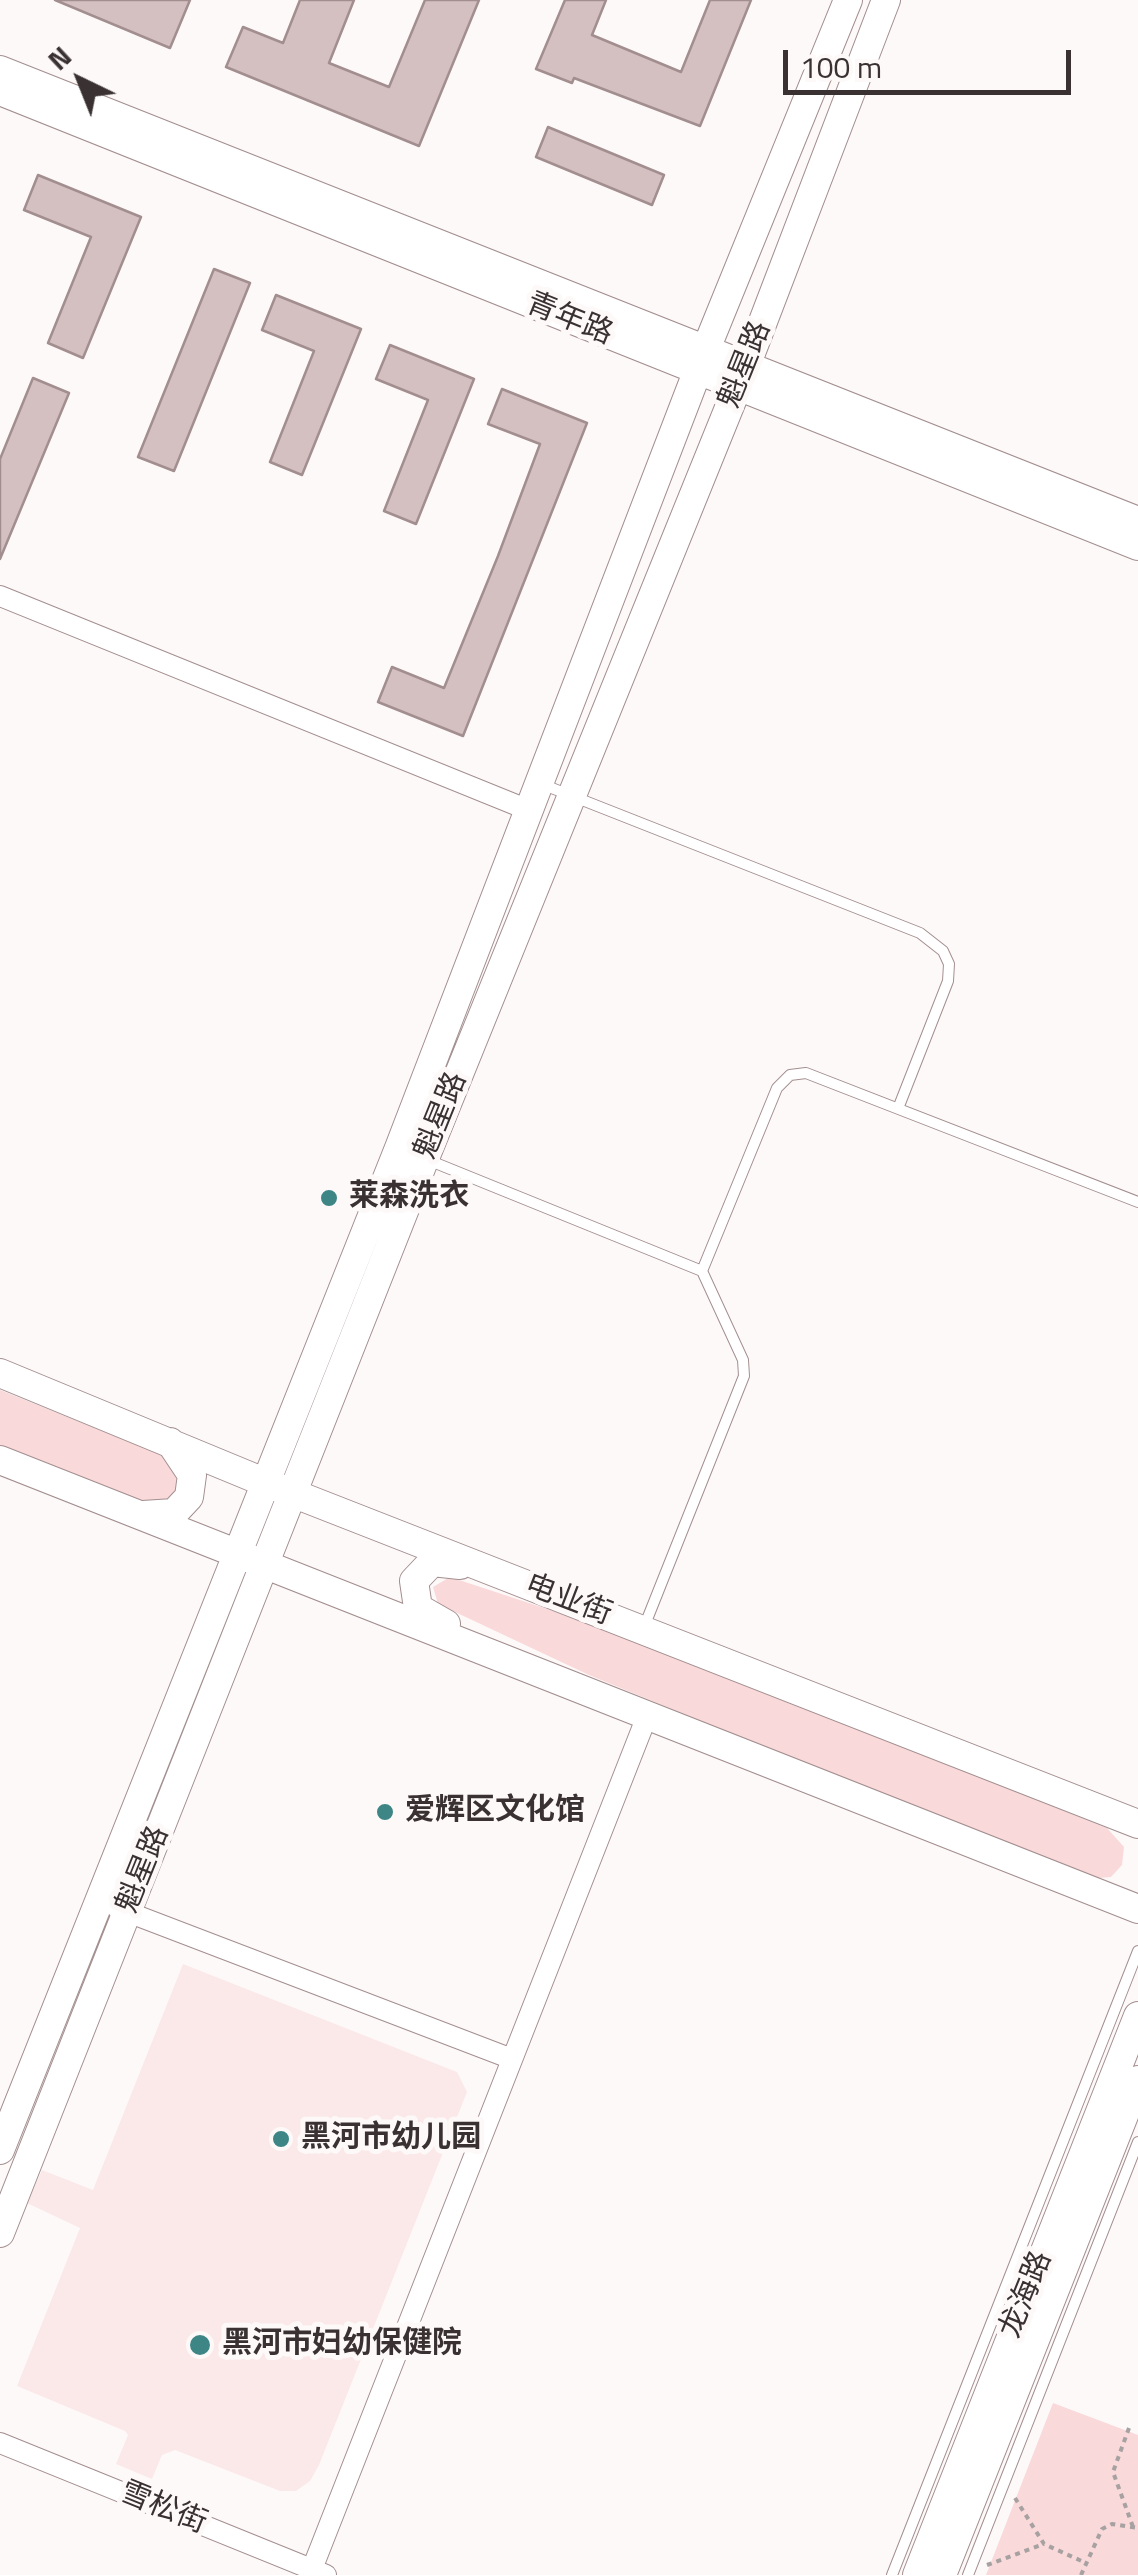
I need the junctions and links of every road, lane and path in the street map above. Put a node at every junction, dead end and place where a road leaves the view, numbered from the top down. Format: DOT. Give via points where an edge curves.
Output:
graph roads {
  1 [pos="848,0"];
  2 [pos="886,0"];
  3 [pos="0,70"];
  4 [pos="0,92"];
  5 [pos="701,360"];
  6 [pos="742,377"];
  7 [pos="1138,521"];
  8 [pos="1138,546"];
  9 [pos="0,596"];
  10 [pos="539,783"];
  11 [pos="571,796"];
  12 [pos="531,811"];
  13 [pos="899,1106"];
  14 [pos="412,1153"];
  15 [pos="1138,1202"];
  16 [pos="702,1271"];
  17 [pos="0,1374"];
  18 [pos="168,1440"];
  19 [pos="0,1460"];
  20 [pos="264,1482"];
  21 [pos="294,1494"];
  22 [pos="132,1513"];
  23 [pos="235,1554"];
  24 [pos="265,1566"];
  25 [pos="564,1599"];
  26 [pos="643,1630"];
  27 [pos="540,1674"];
  28 [pos="647,1716"];
  29 [pos="1138,1824"];
  30 [pos="100,1901"];
  31 [pos="1138,1909"];
  32 [pos="128,1912"];
  33 [pos="1138,1951"];
  34 [pos="1138,2016"];
  35 [pos="512,2059"];
  36 [pos="1138,2080"];
  37 [pos="1138,2142"];
  38 [pos="0,2150"];
  39 [pos="0,2234"];
  40 [pos="1129,2428"];
  41 [pos="0,2444"];
  42 [pos="1012,2494"];
  43 [pos="1136,2528"];
  44 [pos="1044,2544"];
  45 [pos="1086,2563"];
  46 [pos="983,2566"];
  47 [pos="316,2573"];
  48 [pos="892,2575"];
  49 [pos="917,2575"];
  50 [pos="942,2575"];
  51 [pos="968,2575"];
  52 [pos="1080,2575"];
  1 -- 5 [label="street, 魁星路"];
  2 -- 6 [label="street, 魁星路"];
  3 -- 5 [label="street, 青年路"];
  4 -- 5 [label="street, 青年路"];
  5 -- 6 [label="street, 青年路"];
  5 -- 10 [label="street, 魁星路"];
  6 -- 7 [label="street, 青年路"];
  6 -- 8 [label="street, 青年路"];
  6 -- 11 [label="street, 魁星路"];
  9 -- 12 [label="street"];
  10 -- 11 [label="lane"];
  10 -- 12 [label="street, 魁星路"];
  11 -- 13 [label="lane" via="920,933 942,951 948,981"];
  11 -- 14 [label="street, 魁星路"];
  12 -- 14 [label="street, 魁星路"];
  13 -- 15 [label="lane"];
  13 -- 16 [label="lane" via="806,1073 790,1075 777,1088"];
  14 -- 16 [label="lane"];
  14 -- 20 [label="street, 魁星路"];
  14 -- 21 [label="street, 魁星路"];
  16 -- 26 [label="lane" via="743,1360 744,1376"];
  17 -- 18 [label="street, 电业街"];
  18 -- 20 [label="street, 电业街"];
  18 -- 22 [label="street" via="192,1475 189,1497 164,1516"];
  19 -- 22 [label="street"];
  20 -- 21 [label="street, 电业街"];
  20 -- 23 [label="street, 魁星路"];
  21 -- 24 [label="street, 魁星路"];
  21 -- 25 [label="street, 电业街"];
  22 -- 23 [label="street"];
  23 -- 24 [label="street"];
  23 -- 30 [label="street, 魁星路"];
  24 -- 27 [label="street"];
  24 -- 32 [label="street, 魁星路"];
  25 -- 26 [label="street, 电业街"];
  25 -- 27 [label="street" via="450,1562 424,1566 414,1581 414,1599 424,1614 496,1645"];
  26 -- 29 [label="street, 电业街"];
  27 -- 28 [label="street"];
  28 -- 31 [label="street"];
  28 -- 35 [label="street"];
  30 -- 32 [label="street"];
  30 -- 38 [label="street, 魁星路"];
  32 -- 35 [label="street"];
  32 -- 39 [label="street, 魁星路"];
  33 -- 48 [label="lane"];
  34 -- 49 [label="street, 龙海路"];
  35 -- 47 [label="street"];
  36 -- 50 [label="street, 龙海路"];
  37 -- 51 [label="lane"];
  40 -- 43 [label="path" via="1112,2472"];
  41 -- 47 [label="street, 雪松街"];
  42 -- 44 [label="path"];
  43 -- 45 [label="path" via="1102,2529"];
  44 -- 45 [label="path"];
  44 -- 46 [label="path"];
  45 -- 52 [label="path"];
}
